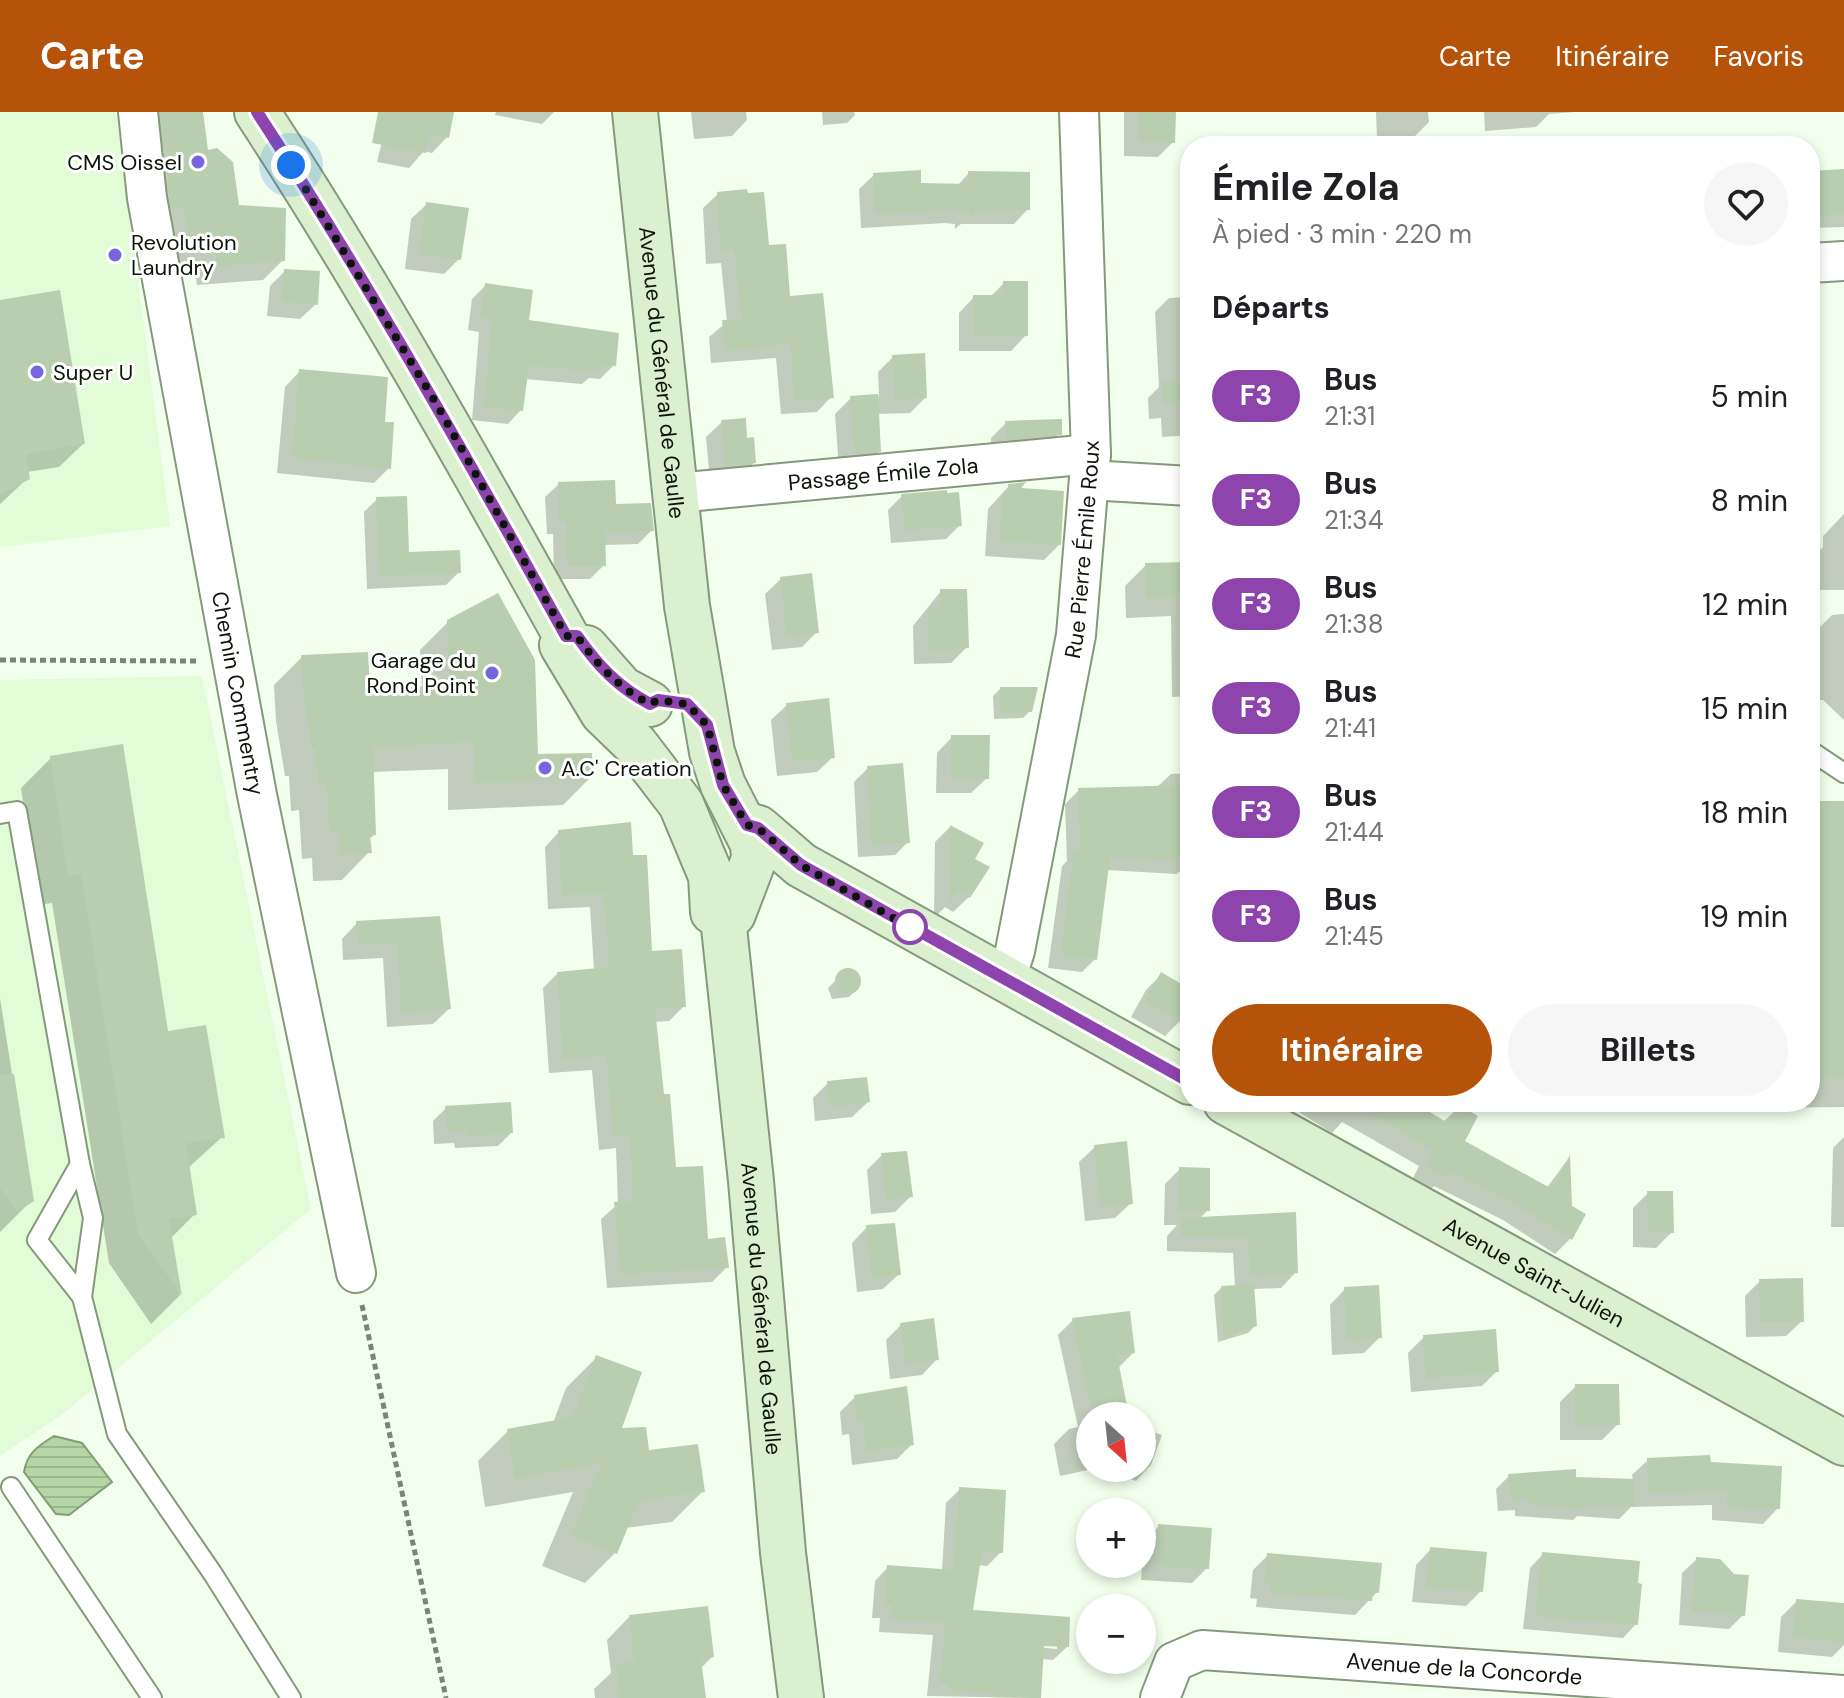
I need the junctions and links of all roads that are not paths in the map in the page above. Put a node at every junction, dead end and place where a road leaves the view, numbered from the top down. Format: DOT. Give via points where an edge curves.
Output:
graph roads {
  1 [pos="138,112"];
  2 [pos="257,112"];
  3 [pos="635,112"];
  4 [pos="1079,112"];
  5 [pos="1844,261"];
  6 [pos="1820,262"];
  7 [pos="1090,467"];
  8 [pos="1180,484"];
  9 [pos="676,493"];
  10 [pos="693,635"];
  11 [pos="566,636"];
  12 [pos="654,702"];
  13 [pos="707,725"];
  14 [pos="635,744"];
  15 [pos="1820,757"];
  16 [pos="1844,773"];
  17 [pos="0,814"];
  18 [pos="747,825"];
  19 [pos="801,865"];
  20 [pos="728,875"];
  21 [pos="1006,978"];
  22 [pos="1180,1076"];
  23 [pos="1244,1112"];
  24 [pos="80,1164"];
  25 [pos="356,1273"];
  26 [pos="82,1297"];
  27 [pos="1844,1443"];
  28 [pos="11,1487"];
  29 [pos="1844,1695"];
  30 [pos="152,1698"];
  31 [pos="291,1698"];
  32 [pos="801,1698"];
  33 [pos="1160,1698"];
  1 -- 25 [label="street, Chemin Commentry" via="147,198 232,662"];
  2 -- 11 [label="main road" via="343,244"];
  3 -- 9 [label="main road, Avenue du Général de Gaulle"];
  4 -- 7 [label="street, Rue Pierre Émile Roux"];
  5 -- 6 [label="street"];
  7 -- 8 [label="street, Passage Émile Zola"];
  7 -- 9 [label="street, Passage Émile Zola"];
  7 -- 21 [label="street, Rue Pierre Émile Roux" via="1076,635"];
  9 -- 10 [label="main road, Avenue du Général de Gaulle"];
  10 -- 12 [label="main road" via="682,663"];
  10 -- 13 [label="main road, Avenue du Général de Gaulle"];
  11 -- 12 [label="main road" via="577,636 622,689"];
  11 -- 14 [label="main road, Avenue du Général de Gaulle" via="562,645 581,681 603,713"];
  12 -- 13 [label="main road" via="687,704"];
  12 -- 14 [label="main road" via="639,720"];
  13 -- 18 [label="main road, Avenue du Général de Gaulle" via="723,785"];
  14 -- 20 [label="main road, Avenue du Général de Gaulle"];
  15 -- 16 [label="lane"];
  17 -- 24 [label="lane" via="17,811"];
  18 -- 19 [label="main road" via="758,828"];
  18 -- 20 [label="main road, Avenue du Général de Gaulle" via="754,859"];
  19 -- 20 [label="main road" via="764,875"];
  19 -- 21 [label="main road"];
  20 -- 32 [label="main road, Avenue du Général de Gaulle" via="713,912 723,918"];
  21 -- 22 [label="main road"];
  23 -- 27 [label="main road, Avenue Saint-Julien"];
  24 -- 26 [label="lane" via="93,1218"];
  24 -- 26 [label="lane" via="37,1240"];
  26 -- 31 [label="lane" via="117,1434"];
  28 -- 30 [label="lane"];
  29 -- 33 [label="street, Avenue de la Concorde" via="1202,1650 1174,1662"];
}
